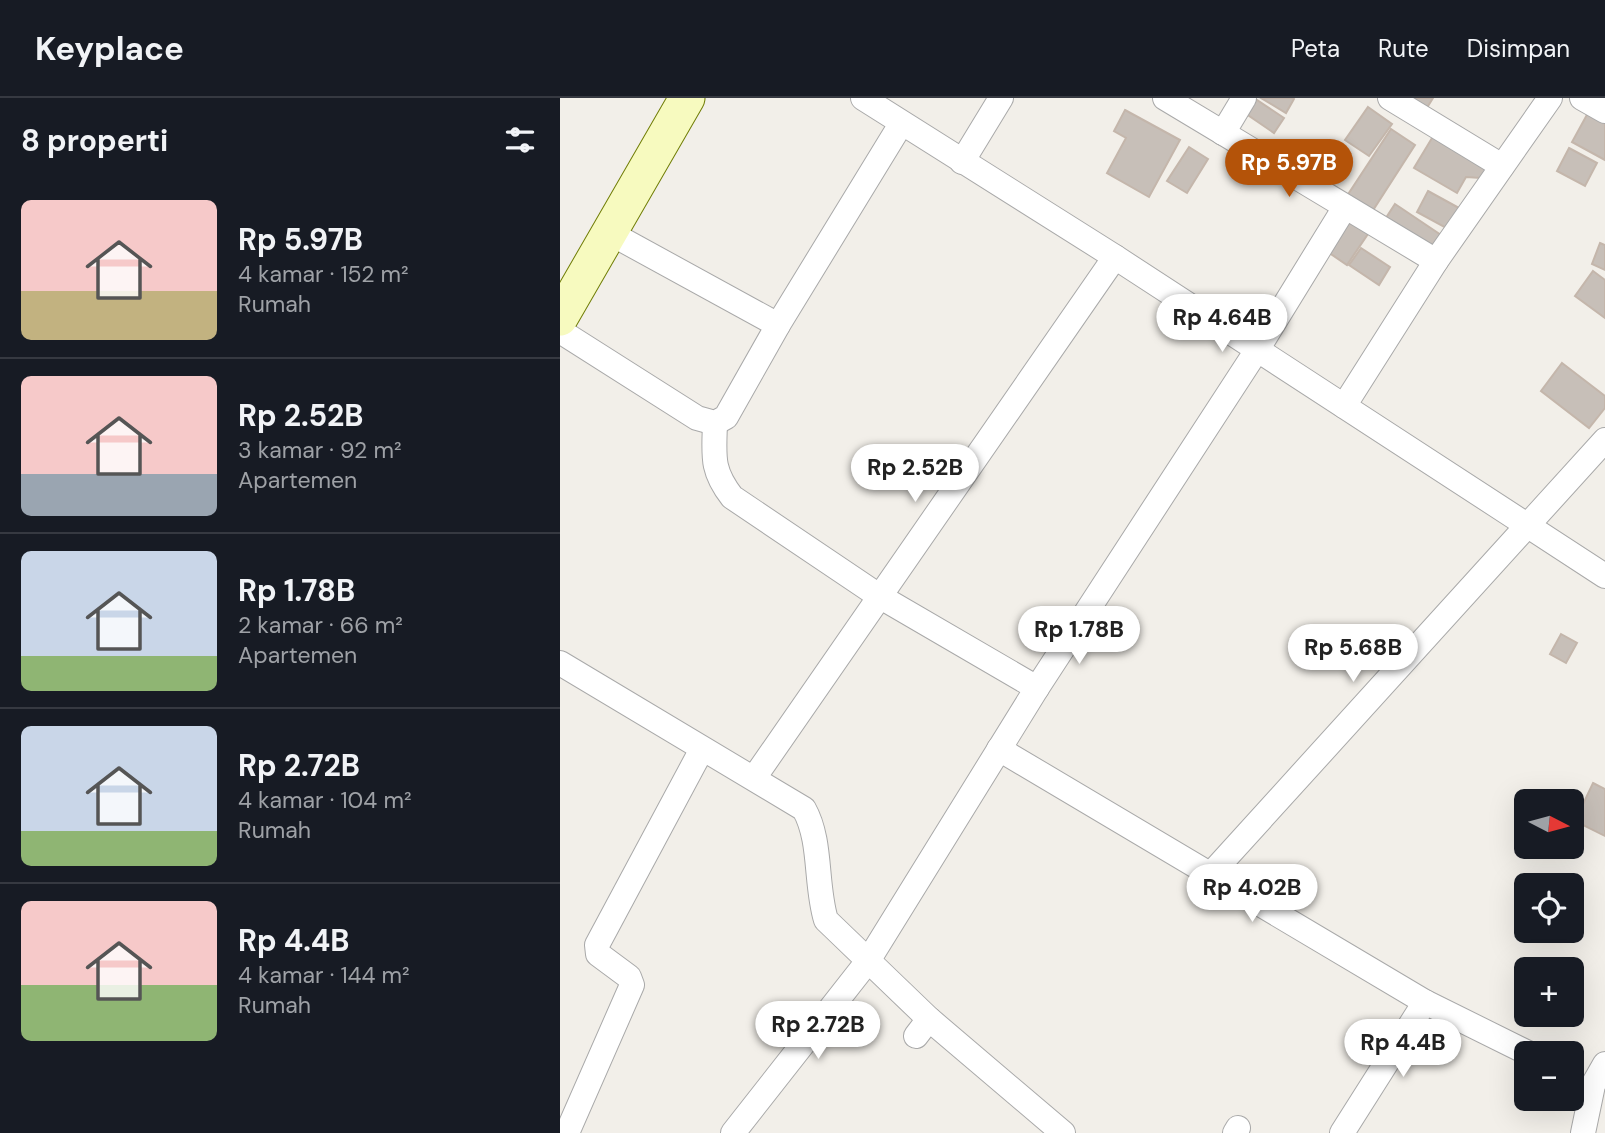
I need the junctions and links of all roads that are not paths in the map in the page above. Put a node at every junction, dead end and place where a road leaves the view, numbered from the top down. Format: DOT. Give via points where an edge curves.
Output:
graph roads {
  1 [pos="687,98"];
  2 [pos="863,98"];
  3 [pos="1001,98"];
  4 [pos="1165,98"];
  5 [pos="1244,98"];
  6 [pos="1390,98"];
  7 [pos="1550,98"];
  8 [pos="1582,98"];
  9 [pos="1605,111"];
  10 [pos="901,124"];
  11 [pos="1223,133"];
  12 [pos="962,162"];
  13 [pos="1502,166"];
  14 [pos="1345,207"];
  15 [pos="610,233"];
  16 [pos="1115,257"];
  17 [pos="1436,261"];
  18 [pos="560,318"];
  19 [pos="778,325"];
  20 [pos="560,331"];
  21 [pos="1257,350"];
  22 [pos="1344,406"];
  23 [pos="715,423"];
  24 [pos="1605,440"];
  25 [pos="1527,525"];
  26 [pos="1605,576"];
  27 [pos="879,596"];
  28 [pos="560,663"];
  29 [pos="1037,688"];
  30 [pos="702,749"];
  31 [pos="999,749"];
  32 [pos="754,778"];
  33 [pos="1212,874"];
  34 [pos="868,961"];
  35 [pos="1425,1002"];
  36 [pos="1514,1046"];
  37 [pos="1590,1074"];
  38 [pos="560,1130"];
  39 [pos="566,1133"];
  40 [pos="733,1133"];
  41 [pos="1063,1133"];
  42 [pos="1342,1133"];
  43 [pos="1583,1133"];
  1 -- 15 [label="street"];
  2 -- 10 [label="street"];
  3 -- 12 [label="street"];
  4 -- 11 [label="street"];
  5 -- 11 [label="street"];
  6 -- 13 [label="street"];
  7 -- 13 [label="street"];
  8 -- 9 [label="street"];
  10 -- 12 [label="street"];
  10 -- 19 [label="street"];
  11 -- 14 [label="street"];
  12 -- 16 [label="street"];
  13 -- 17 [label="street"];
  14 -- 17 [label="street"];
  14 -- 21 [label="street"];
  15 -- 18 [label="street"];
  15 -- 19 [label="street"];
  16 -- 21 [label="street"];
  16 -- 27 [label="street"];
  17 -- 22 [label="street"];
  19 -- 23 [label="street" via="726,417"];
  20 -- 23 [label="street" via="697,418"];
  21 -- 22 [label="street"];
  21 -- 29 [label="street"];
  22 -- 25 [label="street"];
  23 -- 27 [label="street" via="718,479 732,498"];
  24 -- 25 [label="street"];
  25 -- 26 [label="street"];
  25 -- 33 [label="street"];
  27 -- 29 [label="street"];
  27 -- 32 [label="street"];
  28 -- 30 [label="street"];
  29 -- 31 [label="street"];
  30 -- 32 [label="street"];
  30 -- 39 [label="street" via="597,945 597,954 629,977 632,985"];
  31 -- 33 [label="street"];
  31 -- 34 [label="street"];
  32 -- 34 [label="street" via="804,809 812,824 826,920"];
  33 -- 35 [label="street"];
  34 -- 40 [label="street"];
  34 -- 41 [label="street" via="923,1028"];
  35 -- 36 [label="street"];
  35 -- 42 [label="street"];
  37 -- 43 [label="street"];
  38 -- 39 [label="street"];
}
